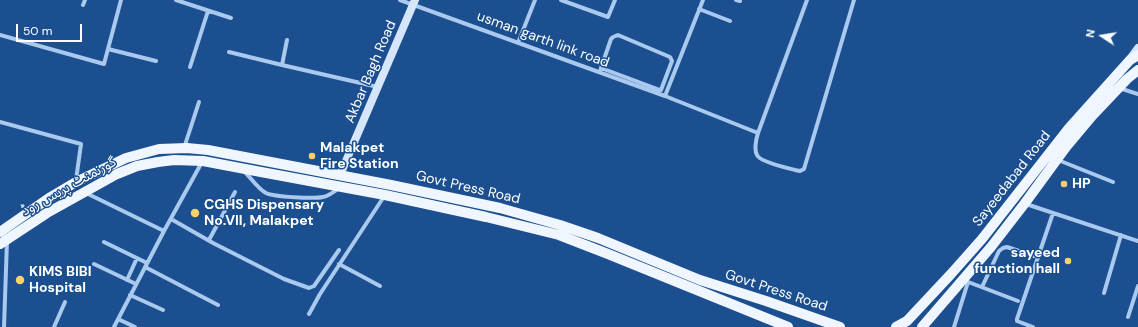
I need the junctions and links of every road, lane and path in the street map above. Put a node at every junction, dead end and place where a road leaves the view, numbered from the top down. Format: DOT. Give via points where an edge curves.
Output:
graph roads {
  1 [pos="85,0"];
  2 [pos="121,0"];
  3 [pos="176,0"];
  4 [pos="400,0"];
  5 [pos="535,0"];
  6 [pos="561,0"];
  7 [pos="615,0"];
  8 [pos="703,0"];
  9 [pos="807,0"];
  10 [pos="854,0"];
  11 [pos="414,3"];
  12 [pos="83,5"];
  13 [pos="699,9"];
  14 [pos="208,11"];
  15 [pos="231,18"];
  16 [pos="730,20"];
  17 [pos="0,36"];
  18 [pos="287,40"];
  19 [pos="518,43"];
  20 [pos="1138,48"];
  21 [pos="108,49"];
  22 [pos="229,52"];
  23 [pos="156,61"];
  24 [pos="1136,64"];
  25 [pos="282,65"];
  26 [pos="190,67"];
  27 [pos="600,70"];
  28 [pos="378,88"];
  29 [pos="1119,88"];
  30 [pos="1138,94"];
  31 [pos="664,96"];
  32 [pos="199,102"];
  33 [pos="0,122"];
  34 [pos="758,133"];
  35 [pos="184,148"];
  36 [pos="1058,160"];
  37 [pos="203,161"];
  38 [pos="242,169"];
  39 [pos="340,175"];
  40 [pos="76,182"];
  41 [pos="1114,182"];
  42 [pos="341,186"];
  43 [pos="235,192"];
  44 [pos="85,193"];
  45 [pos="385,194"];
  46 [pos="1025,203"];
  47 [pos="1053,213"];
  48 [pos="171,219"];
  49 [pos="164,231"];
  50 [pos="1121,235"];
  51 [pos="2,238"];
  52 [pos="209,240"];
  53 [pos="1138,240"];
  54 [pos="104,242"];
  55 [pos="339,250"];
  56 [pos="1034,256"];
  57 [pos="137,258"];
  58 [pos="94,264"];
  59 [pos="339,264"];
  60 [pos="146,265"];
  61 [pos="127,280"];
  62 [pos="965,281"];
  63 [pos="136,284"];
  64 [pos="380,286"];
  65 [pos="1138,286"];
  66 [pos="982,287"];
  67 [pos="1104,292"];
  68 [pos="130,295"];
  69 [pos="1018,301"];
  70 [pos="65,302"];
  71 [pos="218,305"];
  72 [pos="163,310"];
  73 [pos="935,312"];
  74 [pos="309,314"];
  75 [pos="1128,317"];
  76 [pos="118,319"];
  77 [pos="4,327"];
  78 [pos="54,327"];
  79 [pos="114,327"];
  80 [pos="135,327"];
  81 [pos="788,327"];
  82 [pos="840,327"];
  83 [pos="896,327"];
  84 [pos="922,327"];
  85 [pos="933,327"];
  86 [pos="954,327"];
  87 [pos="1033,327"];
  1 -- 12 [label="street"];
  2 -- 21 [label="street"];
  3 -- 14 [label="street"];
  4 -- 11 [label="street, usman garth link road"];
  5 -- 19 [label="street"];
  6 -- 7 [label="street" via="608,17"];
  8 -- 13 [label="street"];
  9 -- 34 [label="street"];
  10 -- 34 [label="street" via="804,169 795,170 760,160 755,151"];
  11 -- 19 [label="street, usman garth link road"];
  11 -- 28 [label="street, Akbar Bagh Road"];
  13 -- 16 [label="street"];
  13 -- 31 [label="street"];
  14 -- 15 [label="street"];
  14 -- 26 [label="street"];
  17 -- 21 [label="street" via="104,64"];
  18 -- 25 [label="street"];
  19 -- 27 [label="street, usman garth link road"];
  20 -- 24 [label="street"];
  21 -- 23 [label="street"];
  22 -- 25 [label="street"];
  24 -- 29 [label="main road, Sayeedabad Road"];
  24 -- 83 [label="main road, Sayeedabad Road" via="1070,128 982,239 907,321"];
  25 -- 28 [label="street"];
  27 -- 27 [label="street" via="611,39 618,35 670,56 672,61 661,90"];
  27 -- 31 [label="street, usman garth link road"];
  28 -- 39 [label="street, Akbar Bagh Road"];
  29 -- 30 [label="street"];
  29 -- 36 [label="main road, Sayeedabad Road" via="1092,116"];
  31 -- 34 [label="street, usman garth link road"];
  32 -- 35 [label="street"];
  33 -- 40 [label="street" via="81,144"];
  35 -- 39 [label="main road, Govt Press Road" via="208,150"];
  35 -- 40 [label="main road, Govt Press Road" via="159,149 126,158"];
  36 -- 41 [label="street"];
  36 -- 46 [label="main road, Sayeedabad Road"];
  37 -- 38 [label="main road, گورنمنٹ پریس روڈ"];
  37 -- 44 [label="main road, گورنمنٹ پریس روڈ" via="174,160 137,166 117,174"];
  37 -- 48 [label="street"];
  38 -- 42 [label="main road, گورنمنٹ پریس روڈ"];
  38 -- 42 [label="street" via="263,191 272,195 322,198"];
  39 -- 82 [label="main road, Govt Press Road" via="500,208 560,225 700,280"];
  40 -- 51 [label="main road, Govt Press Road" via="49,198"];
  42 -- 45 [label="main road, گورنمنٹ پریس روڈ"];
  43 -- 52 [label="street"];
  44 -- 49 [label="street"];
  44 -- 51 [label="main road, گورنمنٹ پریس روڈ"];
  45 -- 59 [label="street"];
  45 -- 81 [label="main road, گورنمنٹ پریس روڈ" via="559,235"];
  46 -- 47 [label="street"];
  46 -- 62 [label="main road, Sayeedabad Road"];
  47 -- 50 [label="street"];
  47 -- 87 [label="street" via="1017,319"];
  48 -- 49 [label="street"];
  48 -- 52 [label="street"];
  49 -- 60 [label="street"];
  50 -- 53 [label="street"];
  50 -- 67 [label="street"];
  51 -- 77 [label="street"];
  52 -- 55 [label="street" via="284,279 309,288 314,286"];
  54 -- 57 [label="street"];
  56 -- 66 [label="street" via="1003,248 999,251"];
  57 -- 60 [label="street"];
  57 -- 61 [label="street"];
  58 -- 61 [label="street"];
  59 -- 64 [label="street"];
  59 -- 74 [label="street"];
  60 -- 63 [label="street"];
  60 -- 71 [label="street"];
  61 -- 63 [label="street"];
  62 -- 66 [label="street"];
  62 -- 73 [label="main road, Sayeedabad Road"];
  62 -- 86 [label="street"];
  63 -- 68 [label="street"];
  65 -- 75 [label="street"];
  66 -- 69 [label="street"];
  68 -- 72 [label="street"];
  68 -- 76 [label="street"];
  70 -- 78 [label="street"];
  73 -- 84 [label="main road, Sayeedabad Road"];
  73 -- 85 [label="main road"];
  76 -- 79 [label="street"];
  76 -- 80 [label="street"];
}
